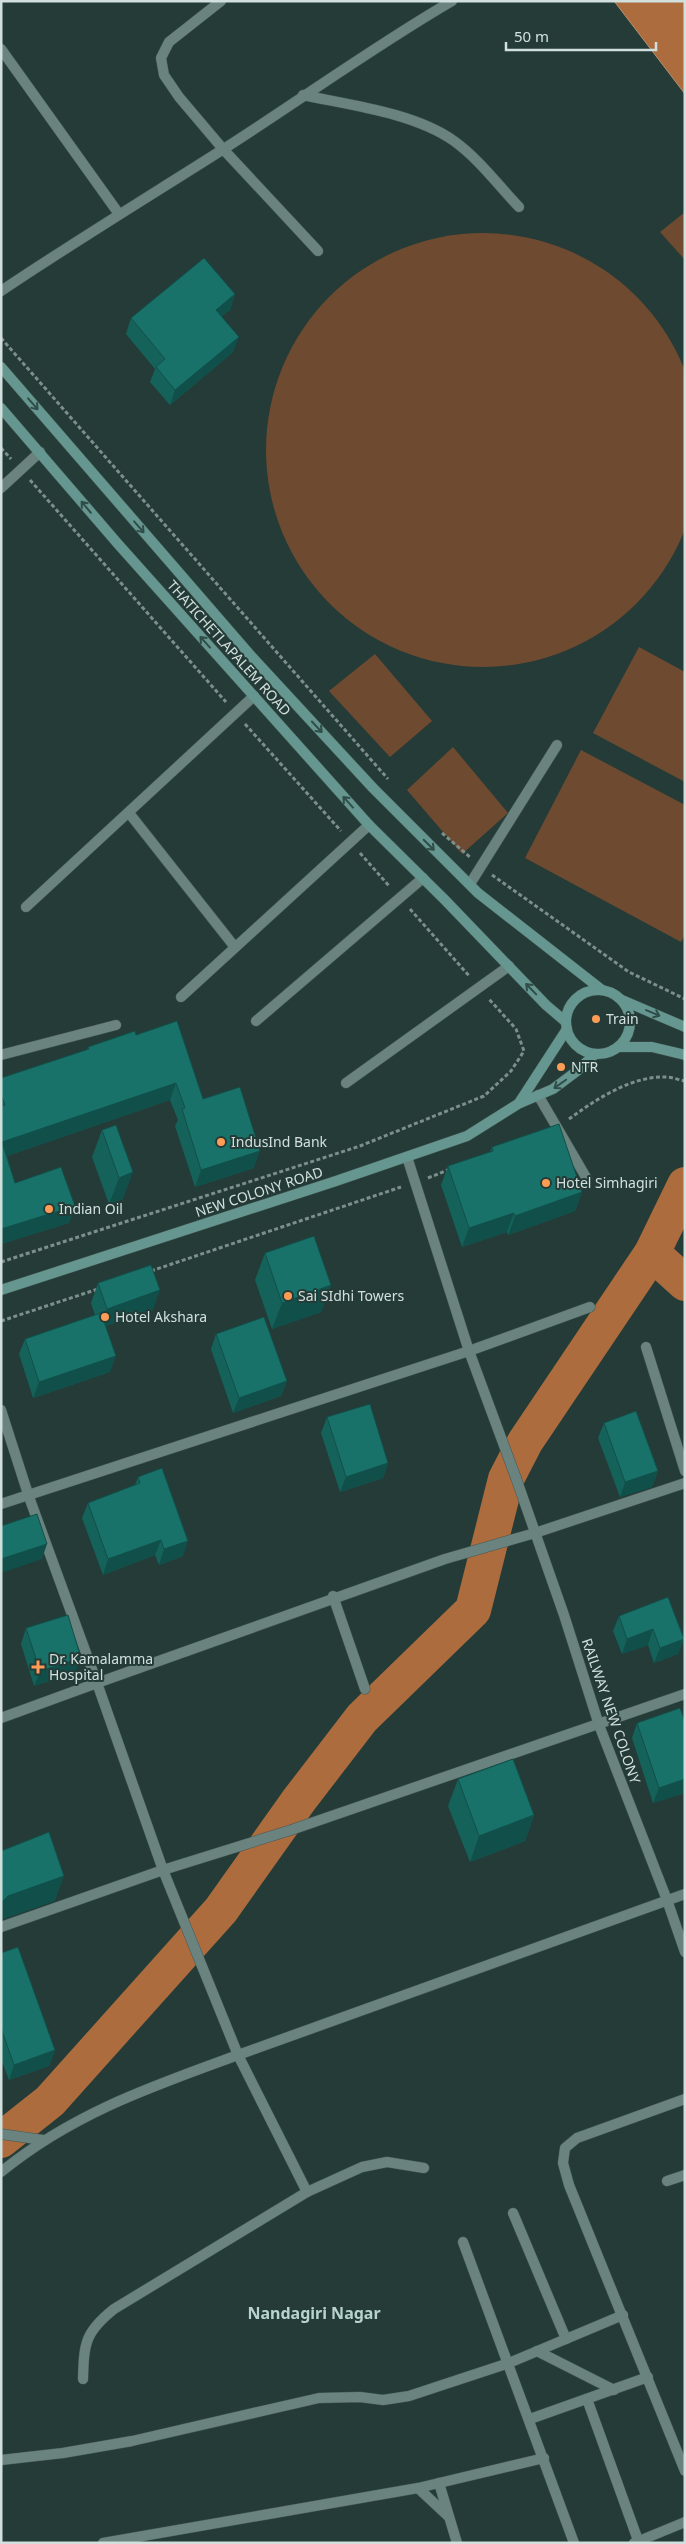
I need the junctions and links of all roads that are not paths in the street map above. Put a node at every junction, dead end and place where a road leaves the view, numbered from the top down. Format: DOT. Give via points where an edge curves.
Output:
graph roads {
  1 [pos="221,1"];
  2 [pos="452,1"];
  3 [pos="1,49"];
  4 [pos="303,95"];
  5 [pos="223,149"];
  6 [pos="519,207"];
  7 [pos="119,214"];
  8 [pos="318,251"];
  9 [pos="1,291"];
  10 [pos="1,367"];
  11 [pos="1,408"];
  12 [pos="40,452"];
  13 [pos="1,488"];
  14 [pos="254,696"];
  15 [pos="557,744"];
  16 [pos="129,813"];
  17 [pos="369,825"];
  18 [pos="423,878"];
  19 [pos="470,884"];
  20 [pos="26,907"];
  21 [pos="234,946"];
  22 [pos="509,966"];
  23 [pos="602,990"];
  24 [pos="181,997"];
  25 [pos="621,999"];
  26 [pos="256,1021"];
  27 [pos="116,1025"];
  28 [pos="567,1025"];
  29 [pos="685,1027"];
  30 [pos="618,1047"];
  31 [pos="595,1054"];
  32 [pos="682,1054"];
  33 [pos="1,1055"];
  34 [pos="346,1083"];
  35 [pos="538,1095"];
  36 [pos="518,1104"];
  37 [pos="407,1157"];
  38 [pos="587,1179"];
  39 [pos="1,1290"];
  40 [pos="590,1308"];
  41 [pos="646,1347"];
  42 [pos="469,1351"];
  43 [pos="1,1410"];
  44 [pos="685,1471"];
  45 [pos="685,1483"];
  46 [pos="29,1496"];
  47 [pos="1,1504"];
  48 [pos="535,1533"];
  49 [pos="334,1597"];
  50 [pos="97,1683"];
  51 [pos="365,1689"];
  52 [pos="685,1694"];
  53 [pos="1,1718"];
  54 [pos="599,1725"];
  55 [pos="163,1870"];
  56 [pos="685,1894"];
  57 [pos="667,1900"];
  58 [pos="1,1927"];
  59 [pos="685,1952"];
  60 [pos="238,2055"];
  61 [pos="685,2099"];
  62 [pos="1,2134"];
  63 [pos="43,2140"];
  64 [pos="424,2168"];
  65 [pos="1,2172"];
  66 [pos="685,2175"];
  67 [pos="667,2181"];
  68 [pos="308,2192"];
  69 [pos="513,2213"];
  70 [pos="463,2242"];
  71 [pos="624,2315"];
  72 [pos="566,2339"];
  73 [pos="537,2351"];
  74 [pos="509,2363"];
  75 [pos="648,2377"];
  76 [pos="82,2379"];
  77 [pos="614,2390"];
  78 [pos="587,2400"];
  79 [pos="530,2419"];
  80 [pos="544,2458"];
  81 [pos="1,2460"];
  82 [pos="685,2471"];
  83 [pos="439,2483"];
  84 [pos="418,2488"];
  85 [pos="449,2517"];
  86 [pos="685,2522"];
  87 [pos="637,2542"];
  88 [pos="103,2543"];
  89 [pos="457,2543"];
  90 [pos="574,2543"];
  1 -- 5 [label="street" via="169,42 161,58 164,74 179,97"];
  2 -- 4 [label="street"];
  3 -- 7 [label="street"];
  4 -- 5 [label="street"];
  4 -- 6 [label="street" via="429,127 454,141 479,163"];
  5 -- 7 [label="street"];
  5 -- 8 [label="street"];
  7 -- 9 [label="street"];
  10 -- 19 [label="main road, one-way" via="252,657 373,788"];
  11 -- 12 [label="main road, THATICHETLAPALEM ROAD"];
  12 -- 13 [label="street"];
  14 -- 12 [label="main road, THATICHETLAPALEM ROAD, one-way"];
  14 -- 16 [label="street"];
  17 -- 14 [label="main road, THATICHETLAPALEM ROAD, one-way"];
  15 -- 19 [label="street"];
  16 -- 20 [label="street"];
  16 -- 21 [label="street"];
  17 -- 18 [label="main road, THATICHETLAPALEM ROAD"];
  17 -- 21 [label="street"];
  18 -- 22 [label="main road, THATICHETLAPALEM ROAD"];
  18 -- 26 [label="street"];
  19 -- 23 [label="main road"];
  21 -- 24 [label="street"];
  28 -- 22 [label="main road, THATICHETLAPALEM ROAD, one-way"];
  22 -- 34 [label="street"];
  23 -- 25 [label="main road"];
  23 -- 28 [label="main road" via="577,998 568,1013"];
  25 -- 29 [label="main road, one-way"];
  25 -- 30 [label="main road" via="630,1023 625,1039"];
  27 -- 33 [label="street"];
  28 -- 31 [label="main road" via="577,1046"];
  28 -- 36 [label="main road"];
  30 -- 31 [label="main road"];
  30 -- 32 [label="main road" via="652,1047"];
  31 -- 35 [label="main road, NEW COLONY ROAD, one-way" via="577,1072"];
  35 -- 36 [label="main road, NEW COLONY ROAD"];
  35 -- 38 [label="street"];
  36 -- 37 [label="main road, NEW COLONY ROAD" via="467,1136"];
  37 -- 39 [label="main road, NEW COLONY ROAD"];
  37 -- 42 [label="street, RAILWAY NEW COLONY"];
  40 -- 42 [label="street"];
  41 -- 44 [label="street"];
  42 -- 46 [label="street"];
  42 -- 48 [label="street, RAILWAY NEW COLONY"];
  43 -- 46 [label="street"];
  45 -- 48 [label="street"];
  46 -- 47 [label="street"];
  46 -- 50 [label="street"];
  48 -- 49 [label="street" via="476,1548"];
  48 -- 54 [label="street, RAILWAY NEW COLONY"];
  49 -- 50 [label="street"];
  49 -- 51 [label="street"];
  50 -- 53 [label="street"];
  50 -- 55 [label="street"];
  52 -- 54 [label="street"];
  54 -- 55 [label="street"];
  54 -- 57 [label="street, RAILWAY NEW COLONY"];
  55 -- 58 [label="street"];
  55 -- 60 [label="street"];
  56 -- 57 [label="street"];
  57 -- 59 [label="street, RAILWAY NEW COLONY"];
  57 -- 60 [label="street"];
  60 -- 63 [label="street" via="124,2098"];
  60 -- 68 [label="street"];
  61 -- 71 [label="street" via="577,2138 565,2148 563,2163 569,2185"];
  62 -- 63 [label="street"];
  63 -- 65 [label="street"];
  64 -- 68 [label="street" via="372,2163"];
  66 -- 67 [label="street"];
  68 -- 76 [label="street" via="114,2309 98,2322 84,2347"];
  69 -- 72 [label="street"];
  70 -- 74 [label="street"];
  71 -- 72 [label="street"];
  71 -- 75 [label="street"];
  72 -- 73 [label="street"];
  73 -- 74 [label="street"];
  73 -- 77 [label="street"];
  74 -- 79 [label="street"];
  74 -- 81 [label="street" via="409,2396 383,2400 319,2398 132,2441"];
  75 -- 77 [label="street"];
  75 -- 82 [label="street"];
  77 -- 78 [label="street"];
  78 -- 79 [label="street"];
  78 -- 87 [label="street"];
  79 -- 80 [label="street"];
  80 -- 83 [label="street"];
  80 -- 90 [label="street"];
  83 -- 84 [label="street"];
  83 -- 85 [label="street"];
  84 -- 85 [label="street"];
  84 -- 88 [label="street"];
  85 -- 89 [label="street"];
  86 -- 87 [label="street"];
}
